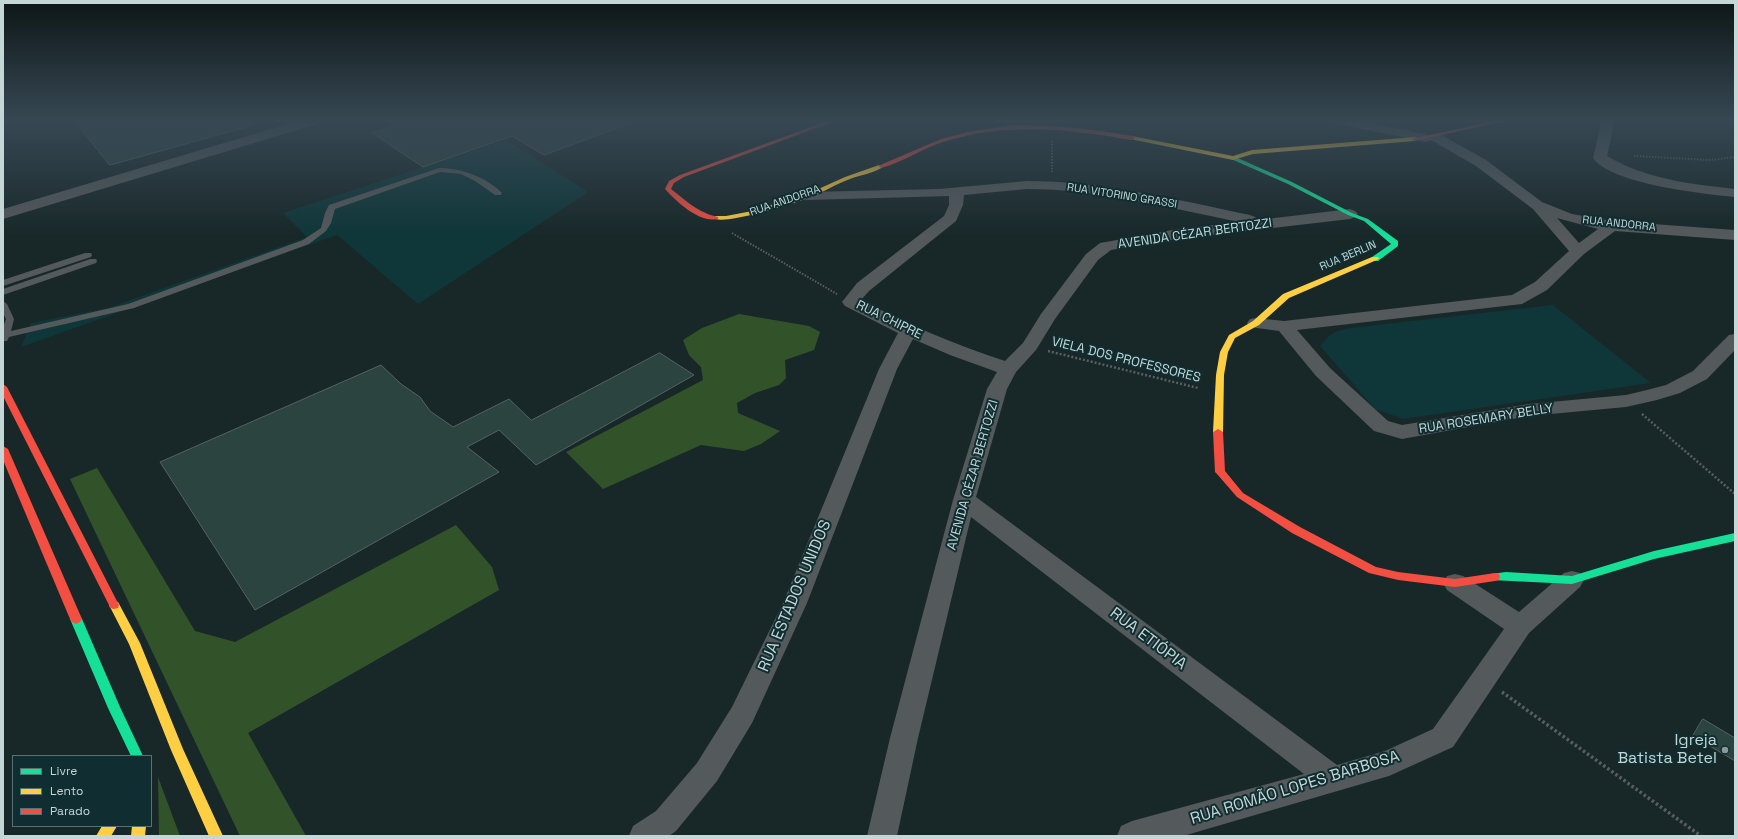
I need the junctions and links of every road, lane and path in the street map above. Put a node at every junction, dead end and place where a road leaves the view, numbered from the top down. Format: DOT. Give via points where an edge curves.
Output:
graph roads {
  1 [pos="185,159"];
  2 [pos="728,159"];
  3 [pos="899,159"];
  4 [pos="1052,159"];
  5 [pos="1236,159"];
  6 [pos="1475,159"];
  7 [pos="1602,159"];
  8 [pos="1695,159"];
  9 [pos="1717,159"];
  10 [pos="846,178"];
  11 [pos="1052,185"];
  12 [pos="957,192"];
  13 [pos="498,193"];
  14 [pos="1735,193"];
  15 [pos="868,194"];
  16 [pos="807,196"];
  17 [pos="1537,205"];
  18 [pos="1184,206"];
  19 [pos="3,214"];
  20 [pos="1350,214"];
  21 [pos="705,217"];
  22 [pos="1267,224"];
  23 [pos="1612,226"];
  24 [pos="1178,234"];
  25 [pos="1735,235"];
  26 [pos="1578,251"];
  27 [pos="3,283"];
  28 [pos="3,292"];
  29 [pos="851,302"];
  30 [pos="3,304"];
  31 [pos="1256,323"];
  32 [pos="1284,326"];
  33 [pos="908,331"];
  34 [pos="4,337"];
  35 [pos="1735,339"];
  36 [pos="1030,346"];
  37 [pos="1008,369"];
  38 [pos="3,387"];
  39 [pos="1218,393"];
  40 [pos="1626,401"];
  41 [pos="3,449"];
  42 [pos="1735,494"];
  43 [pos="964,500"];
  44 [pos="1735,537"];
  45 [pos="1572,580"];
  46 [pos="1455,583"];
  47 [pos="1520,626"];
  48 [pos="1484,679"];
  49 [pos="137,755"];
  50 [pos="1332,778"];
  51 [pos="109,827"];
  52 [pos="103,836"];
  53 [pos="216,836"];
  54 [pos="644,836"];
  55 [pos="882,836"];
  56 [pos="1132,836"];
  57 [pos="1701,836"];
  1 -- 19 [label="street"];
  2 -- 21 [label="street" via="682,176 671,182 668,189"];
  3 -- 10 [label="street, RUA ANDORRA"];
  4 -- 11 [label="path"];
  5 -- 20 [label="street, RUA BERLIN"];
  6 -- 17 [label="street, RUA ANDORRA"];
  7 -- 14 [label="street" via="1627,173 1650,180"];
  8 -- 9 [label="path"];
  10 -- 15 [label="street" via="858,190"];
  10 -- 16 [label="street, RUA ANDORRA"];
  11 -- 12 [label="street, RUA VITORINO GRASSI"];
  11 -- 18 [label="street, RUA VITORINO GRASSI"];
  12 -- 15 [label="street, RUA VITORINO GRASSI"];
  12 -- 29 [label="street, RUA CHIPRE" via="951,218 863,287"];
  13 -- 34 [label="lane" via="463,172 439,170 332,207 322,233 306,242 131,306"];
  15 -- 16 [label="street, RUA VITORINO GRASSI"];
  16 -- 21 [label="street, RUA ANDORRA" via="748,214 726,218"];
  17 -- 23 [label="street, RUA ANDORRA" via="1567,217"];
  17 -- 26 [label="street"];
  18 -- 22 [label="street, RUA VITORINO GRASSI"];
  18 -- 24 [label="street"];
  20 -- 22 [label="street, AVENIDA CÉZAR BERTOZZI"];
  20 -- 31 [label="street, RUA BERLIN" via="1366,220 1395,243 1394,246 1379,257 1286,296"];
  21 -- 29 [label="path"];
  22 -- 24 [label="street, AVENIDA CÉZAR BERTOZZI"];
  23 -- 25 [label="street, RUA ANDORRA"];
  23 -- 26 [label="street"];
  24 -- 36 [label="street, AVENIDA CÉZAR BERTOZZI" via="1106,246 1092,257 1047,318"];
  26 -- 32 [label="street" via="1541,286 1516,300"];
  27 -- 28 [label="lane" via="91,258"];
  29 -- 33 [label="street, RUA CHIPRE"];
  30 -- 34 [label="lane" via="10,319"];
  31 -- 32 [label="street"];
  31 -- 39 [label="street" via="1232,337 1224,352"];
  32 -- 40 [label="street, RUA ROSEMARY BELLY" via="1323,372 1380,426 1402,432 1529,410"];
  33 -- 37 [label="street, RUA CHIPRE"];
  33 -- 54 [label="street, RUA ESTADOS UNIDOS" via="888,369 795,603 742,715 707,772 666,821"];
  35 -- 40 [label="street, RUA ROSEMARY BELLY" via="1700,375 1673,389"];
  36 -- 37 [label="street, AVENIDA CÉZAR BERTOZZI"];
  36 -- 39 [label="path, VIELA DOS PROFESSORES"];
  37 -- 43 [label="street, AVENIDA CÉZAR BERTOZZI" via="997,389"];
  38 -- 53 [label="street" via="134,643"];
  39 -- 46 [label="street" via="1220,472 1240,495 1296,530 1373,570 1398,576"];
  40 -- 42 [label="path"];
  41 -- 49 [label="street"];
  43 -- 50 [label="street, RUA ETIÓPIA"];
  43 -- 55 [label="street, AVENIDA CÉZAR BERTOZZI"];
  44 -- 45 [label="street" via="1654,555"];
  45 -- 46 [label="street" via="1506,576"];
  45 -- 47 [label="street, RUA ROMÃO LOPES BARBOSA"];
  46 -- 47 [label="street"];
  47 -- 48 [label="street, RUA ROMÃO LOPES BARBOSA"];
  48 -- 50 [label="street, RUA ROMÃO LOPES BARBOSA" via="1443,738 1388,763"];
  48 -- 57 [label="path"];
  50 -- 56 [label="street, RUA ROMÃO LOPES BARBOSA"];
  51 -- 52 [label="street"];
}
